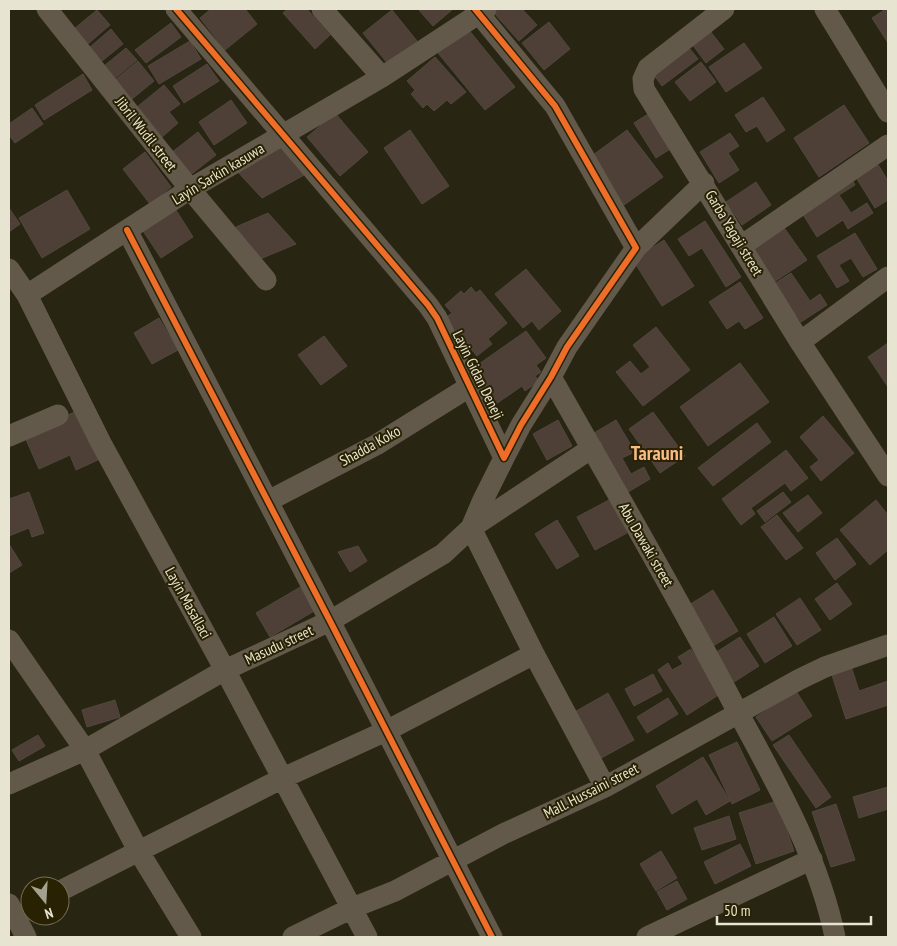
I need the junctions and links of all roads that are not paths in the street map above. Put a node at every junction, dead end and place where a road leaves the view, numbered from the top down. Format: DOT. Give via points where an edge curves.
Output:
graph roads {
  1 [pos="47,9"];
  2 [pos="176,9"];
  3 [pos="322,9"];
  4 [pos="724,9"];
  5 [pos="824,9"];
  6 [pos="480,10"];
  7 [pos="382,77"];
  8 [pos="888,112"];
  9 [pos="284,136"];
  10 [pos="888,145"];
  11 [pos="704,183"];
  12 [pos="190,190"];
  13 [pos="127,230"];
  14 [pos="741,246"];
  15 [pos="636,248"];
  16 [pos="9,269"];
  17 [pos="888,277"];
  18 [pos="266,280"];
  19 [pos="27,295"];
  20 [pos="800,342"];
  21 [pos="551,377"];
  22 [pos="469,386"];
  23 [pos="58,415"];
  24 [pos="9,436"];
  25 [pos="592,448"];
  26 [pos="504,458"];
  27 [pos="888,476"];
  28 [pos="268,501"];
  29 [pos="471,528"];
  30 [pos="330,621"];
  31 [pos="9,640"];
  32 [pos="888,645"];
  33 [pos="534,654"];
  34 [pos="225,670"];
  35 [pos="739,714"];
  36 [pos="386,731"];
  37 [pos="85,750"];
  38 [pos="283,778"];
  39 [pos="9,784"];
  40 [pos="605,787"];
  41 [pos="139,852"];
  42 [pos="812,859"];
  43 [pos="453,861"];
  44 [pos="70,886"];
  45 [pos="352,908"];
  46 [pos="15,910"];
  47 [pos="26,937"];
  48 [pos="191,937"];
  49 [pos="293,937"];
  50 [pos="367,937"];
  51 [pos="492,937"];
  52 [pos="647,937"];
  53 [pos="835,937"];
  1 -- 12 [label="street, Jibril Wudil street"];
  2 -- 9 [label="street, Layin Gidan Deneji"];
  3 -- 7 [label="street"];
  4 -- 11 [label="street, Garba Yagaji street" via="648,68 643,79 644,89"];
  5 -- 8 [label="street"];
  6 -- 7 [label="street, Layin Sarkin kasuwa"];
  6 -- 15 [label="street" via="555,106"];
  7 -- 9 [label="street, Layin Sarkin kasuwa"];
  9 -- 12 [label="street, Layin Sarkin kasuwa"];
  9 -- 22 [label="street, Layin Gidan Deneji" via="428,305"];
  10 -- 14 [label="street"];
  11 -- 14 [label="street, Garba Yagaji street"];
  11 -- 15 [label="street, Layin Gidan Deneji"];
  12 -- 13 [label="street, Layin Sarkin kasuwa"];
  12 -- 18 [label="street, Jibril Wudil street"];
  13 -- 19 [label="street, Layin Sarkin kasuwa"];
  13 -- 28 [label="street"];
  14 -- 20 [label="street, Garba Yagaji street"];
  15 -- 21 [label="street, Layin Gidan Deneji" via="567,347"];
  16 -- 19 [label="street, Layin Masallaci"];
  17 -- 20 [label="street"];
  19 -- 34 [label="street, Layin Masallaci" via="101,443"];
  20 -- 27 [label="street, Garba Yagaji street"];
  21 -- 25 [label="street, Abu Dawaki street"];
  21 -- 26 [label="street, Layin Gidan Deneji"];
  22 -- 26 [label="street, Layin Gidan Deneji"];
  22 -- 28 [label="street, Shadda Koko" via="376,445"];
  23 -- 24 [label="street"];
  25 -- 29 [label="street"];
  25 -- 35 [label="street, Abu Dawaki street"];
  26 -- 29 [label="street, Masudu street"];
  28 -- 30 [label="street"];
  29 -- 30 [label="street, Masudu street" via="443,554"];
  29 -- 33 [label="street"];
  30 -- 34 [label="street, Masudu street"];
  30 -- 36 [label="street"];
  31 -- 37 [label="street"];
  32 -- 35 [label="street, Mall. Hussaini street" via="825,667"];
  33 -- 36 [label="street"];
  33 -- 40 [label="street"];
  34 -- 37 [label="street, Masudu street"];
  34 -- 38 [label="street, Layin Masallaci"];
  35 -- 40 [label="street, Mall. Hussaini street"];
  35 -- 42 [label="street, Abu Dawaki street"];
  36 -- 38 [label="street"];
  36 -- 43 [label="street"];
  37 -- 39 [label="street, Masudu street"];
  37 -- 41 [label="street"];
  38 -- 41 [label="street"];
  38 -- 45 [label="street, Layin Masallaci"];
  40 -- 43 [label="street, Mall. Hussaini street" via="502,834"];
  41 -- 44 [label="street"];
  41 -- 48 [label="street"];
  42 -- 52 [label="street"];
  42 -- 53 [label="street, Abu Dawaki street"];
  43 -- 45 [label="street, Mall. Hussaini street" via="395,891"];
  43 -- 51 [label="street"];
  45 -- 49 [label="street, Mall. Hussaini street"];
  45 -- 50 [label="street, Layin Masallaci"];
  46 -- 47 [label="street"];
}
